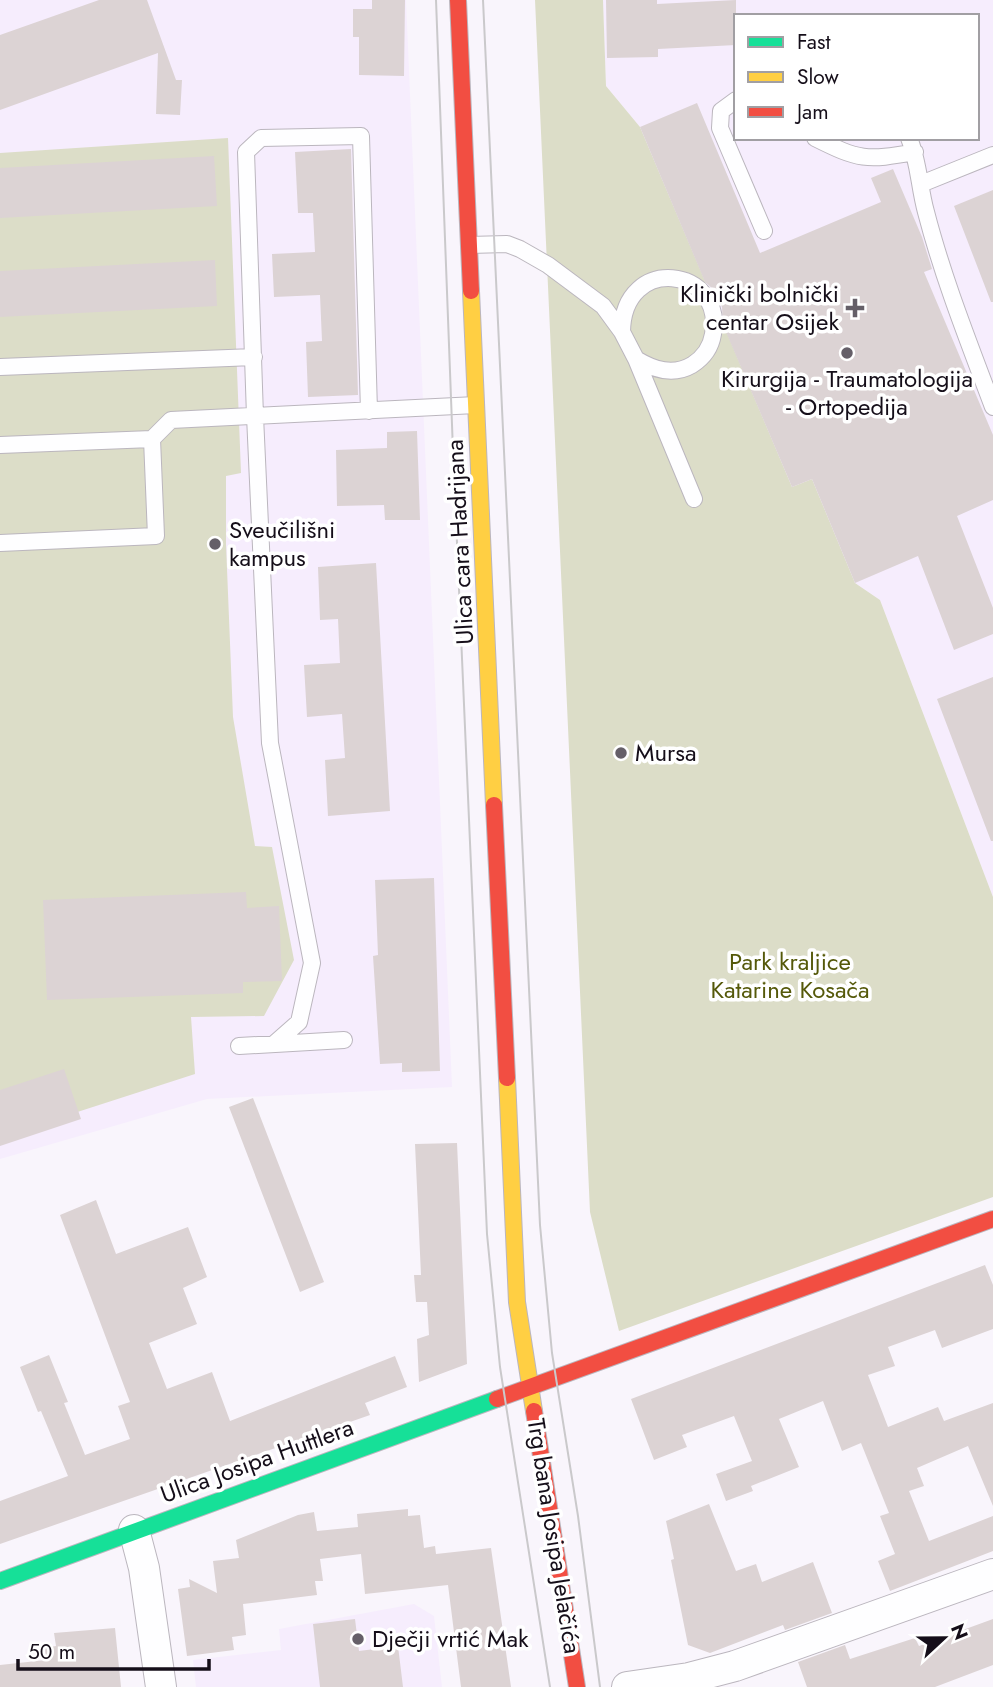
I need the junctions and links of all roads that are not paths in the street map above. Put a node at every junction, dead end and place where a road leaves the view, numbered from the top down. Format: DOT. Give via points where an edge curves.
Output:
graph roads {
  1 [pos="458,0"];
  2 [pos="734,101"];
  3 [pos="819,140"];
  4 [pos="912,145"];
  5 [pos="993,155"];
  6 [pos="921,184"];
  7 [pos="764,231"];
  8 [pos="469,244"];
  9 [pos="622,332"];
  10 [pos="254,357"];
  11 [pos="636,359"];
  12 [pos="0,367"];
  13 [pos="477,405"];
  14 [pos="993,407"];
  15 [pos="369,411"];
  16 [pos="255,416"];
  17 [pos="152,439"];
  18 [pos="0,445"];
  19 [pos="694,499"];
  20 [pos="0,542"];
  21 [pos="344,1040"];
  22 [pos="274,1044"];
  23 [pos="239,1046"];
  24 [pos="993,1220"];
  25 [pos="531,1386"];
  26 [pos="134,1530"];
  27 [pos="993,1574"];
  28 [pos="0,1581"];
  29 [pos="666,1685"];
  30 [pos="161,1687"];
  31 [pos="577,1687"];
  32 [pos="626,1687"];
  1 -- 8 [label="main road, Ulica cara Hadrijana"];
  2 -- 7 [label="lane" via="721,111 720,128"];
  3 -- 4 [label="lane" via="868,159"];
  4 -- 6 [label="lane"];
  5 -- 6 [label="lane"];
  6 -- 14 [label="lane" via="951,295"];
  8 -- 9 [label="lane" via="507,244 532,255 603,306"];
  8 -- 13 [label="main road, Ulica cara Hadrijana"];
  9 -- 11 [label="lane"];
  9 -- 11 [label="lane" via="627,302 650,281 680,279 706,296 713,310 713,340 694,364 664,371"];
  10 -- 12 [label="lane"];
  10 -- 15 [label="lane" via="246,152 261,138 361,136"];
  10 -- 16 [label="lane"];
  11 -- 19 [label="lane"];
  13 -- 15 [label="lane"];
  13 -- 25 [label="main road, Ulica cara Hadrijana" via="517,1302"];
  15 -- 16 [label="lane"];
  16 -- 17 [label="lane" via="172,420"];
  16 -- 22 [label="lane" via="270,743 312,963 299,1022"];
  17 -- 18 [label="lane"];
  17 -- 20 [label="lane" via="156,536"];
  21 -- 22 [label="lane"];
  22 -- 23 [label="lane"];
  24 -- 25 [label="main road"];
  25 -- 26 [label="main road, Ulica Josipa Huttlera"];
  25 -- 31 [label="main road, Trg bana Josipa Jelačića"];
  26 -- 28 [label="main road, Ulica Josipa Huttlera"];
  26 -- 30 [label="street" via="144,1567"];
  27 -- 29 [label="street" via="735,1666"];
  29 -- 32 [label="street"];
}
